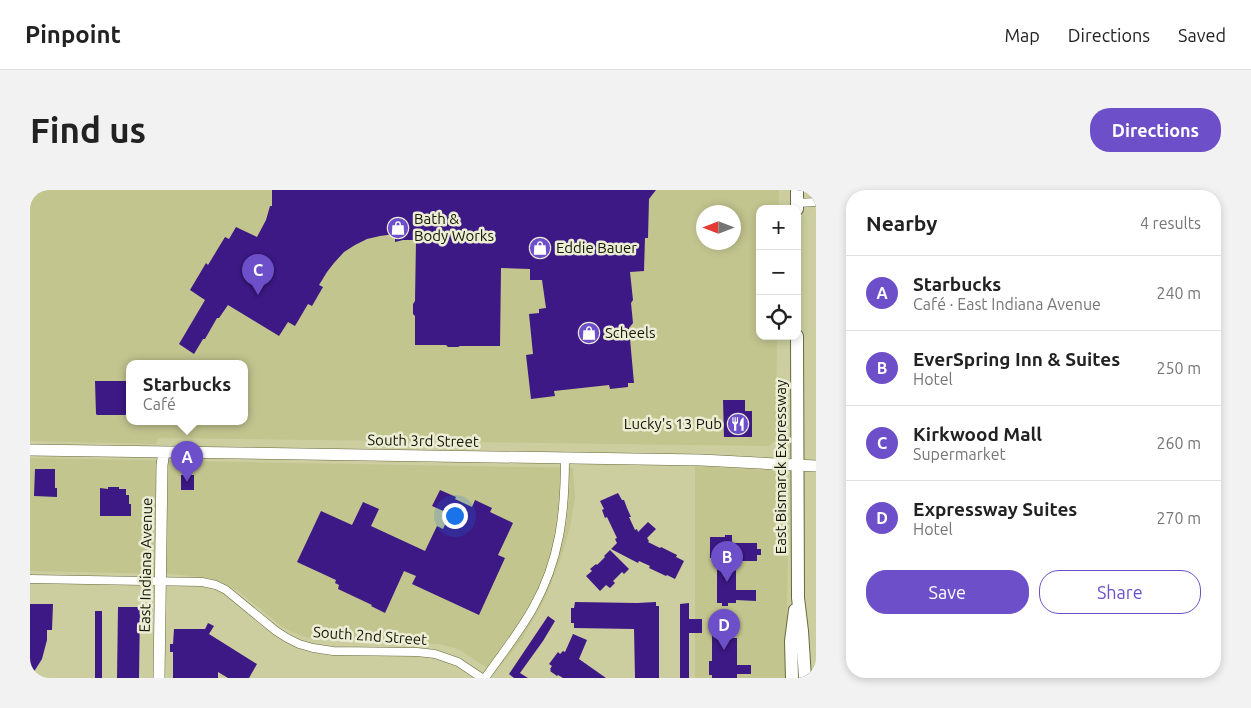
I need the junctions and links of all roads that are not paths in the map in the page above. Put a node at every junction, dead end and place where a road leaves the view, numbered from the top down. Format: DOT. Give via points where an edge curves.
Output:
graph roads {
  1 [pos="797,200"];
  2 [pos="816,202"];
  3 [pos="797,340"];
  4 [pos="30,450"];
  5 [pos="164,452"];
  6 [pos="565,458"];
  7 [pos="797,465"];
  8 [pos="816,466"];
  9 [pos="30,579"];
  10 [pos="160,582"];
  11 [pos="798,598"];
  12 [pos="159,678"];
  13 [pos="483,678"];
  14 [pos="792,678"];
  15 [pos="805,678"];
  1 -- 2 [label="street"];
  3 -- 7 [label="main road, East Bismarck Expressway"];
  4 -- 5 [label="street, South 3rd Street"];
  5 -- 6 [label="street, South 3rd Street"];
  5 -- 10 [label="street, East Indiana Avenue"];
  6 -- 7 [label="street, South 3rd Street"];
  6 -- 13 [label="street" via="563,514 549,572 527,617"];
  7 -- 8 [label="street, South 3rd Street"];
  7 -- 11 [label="main road, East Bismarck Expressway"];
  9 -- 10 [label="street, South 2nd Street"];
  10 -- 12 [label="street, East Indiana Avenue"];
  10 -- 13 [label="street, South 2nd Street" via="216,585 282,635 306,646 333,651 435,654 458,662"];
  11 -- 14 [label="main road, East Bismarck Expressway" via="792,632"];
  11 -- 15 [label="main road, East Bismarck Expressway"];
}
